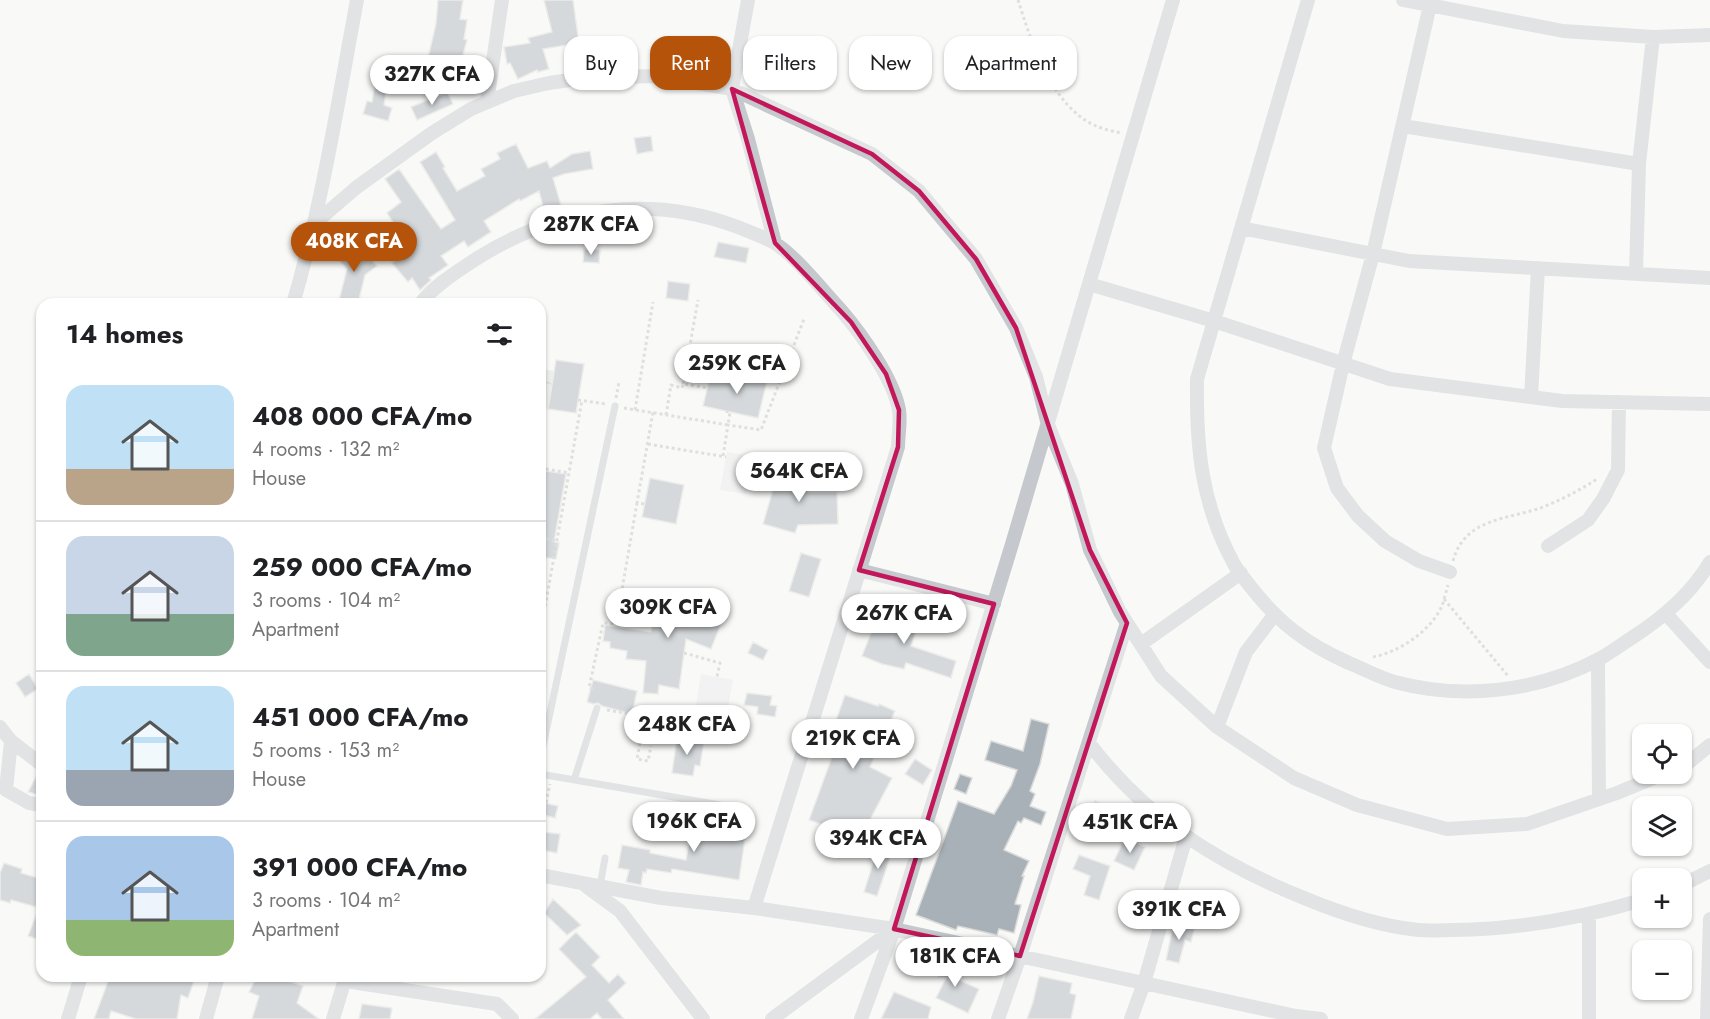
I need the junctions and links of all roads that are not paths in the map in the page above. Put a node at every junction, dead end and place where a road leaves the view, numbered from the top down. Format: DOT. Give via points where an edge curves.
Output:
graph roads {
  1 [pos="357,0"];
  2 [pos="502,0"];
  3 [pos="748,0"];
  4 [pos="1173,0"];
  5 [pos="1308,0"];
  6 [pos="1402,0"];
  7 [pos="1430,5"];
  8 [pos="1710,35"];
  9 [pos="1653,37"];
  10 [pos="732,89"];
  11 [pos="487,102"];
  12 [pos="1403,126"];
  13 [pos="1639,164"];
  14 [pos="315,223"];
  15 [pos="1241,228"];
  16 [pos="775,243"];
  17 [pos="1373,254"];
  18 [pos="1538,268"];
  19 [pos="1636,274"];
  20 [pos="1710,278"];
  21 [pos="1089,284"];
  22 [pos="295,298"];
  23 [pos="426,298"];
  24 [pos="1214,321"];
  25 [pos="1343,364"];
  26 [pos="1531,397"];
  27 [pos="1619,402"];
  28 [pos="1710,404"];
  29 [pos="615,406"];
  30 [pos="1048,425"];
  31 [pos="1548,546"];
  32 [pos="1710,562"];
  33 [pos="859,570"];
  34 [pos="1450,572"];
  35 [pos="1241,573"];
  36 [pos="994,604"];
  37 [pos="1275,614"];
  38 [pos="1666,614"];
  39 [pos="1127,623"];
  40 [pos="1141,645"];
  41 [pos="1598,660"];
  42 [pos="1710,662"];
  43 [pos="597,708"];
  44 [pos="0,727"];
  45 [pos="1217,727"];
  46 [pos="546,732"];
  47 [pos="11,741"];
  48 [pos="1089,743"];
  49 [pos="1710,745"];
  50 [pos="36,760"];
  51 [pos="1692,760"];
  52 [pos="546,775"];
  53 [pos="574,780"];
  54 [pos="1637,784"];
  55 [pos="3,792"];
  56 [pos="1599,799"];
  57 [pos="36,804"];
  58 [pos="720,805"];
  59 [pos="1186,837"];
  60 [pos="605,858"];
  61 [pos="1710,871"];
  62 [pos="546,877"];
  63 [pos="1692,880"];
  64 [pos="582,883"];
  65 [pos="600,886"];
  66 [pos="1632,903"];
  67 [pos="754,908"];
  68 [pos="1589,914"];
  69 [pos="1710,919"];
  70 [pos="894,929"];
  71 [pos="1020,956"];
  72 [pos="1709,969"];
  73 [pos="79,982"];
  74 [pos="216,982"];
  75 [pos="344,982"];
  76 [pos="363,982"];
  77 [pos="1144,983"];
  78 [pos="68,1019"];
  79 [pos="206,1019"];
  80 [pos="333,1019"];
  81 [pos="512,1019"];
  82 [pos="703,1019"];
  83 [pos="772,1019"];
  84 [pos="861,1019"];
  85 [pos="998,1019"];
  86 [pos="1131,1019"];
  87 [pos="1321,1019"];
  88 [pos="1589,1019"];
  89 [pos="1707,1019"];
  1 -- 14 [label="street"];
  2 -- 11 [label="street"];
  3 -- 10 [label="street"];
  4 -- 21 [label="street"];
  5 -- 15 [label="street"];
  6 -- 7 [label="street"];
  7 -- 9 [label="street" via="1563,31"];
  7 -- 12 [label="street"];
  8 -- 9 [label="street"];
  9 -- 13 [label="street"];
  10 -- 11 [label="street" via="657,76 584,78 549,83"];
  10 -- 16 [label="street"];
  10 -- 30 [label="street" via="872,154 919,191 976,259 1016,328 1036,377"];
  11 -- 14 [label="street" via="422,140"];
  12 -- 13 [label="street"];
  12 -- 17 [label="street"];
  13 -- 19 [label="street"];
  14 -- 22 [label="street"];
  15 -- 17 [label="street"];
  15 -- 24 [label="street"];
  16 -- 23 [label="street" via="721,221 672,209 612,209 548,224 510,239 445,279"];
  16 -- 33 [label="street" via="851,322 886,374 899,410 898,447"];
  17 -- 18 [label="street" via="1409,261"];
  17 -- 25 [label="street"];
  18 -- 19 [label="street"];
  18 -- 26 [label="street"];
  19 -- 20 [label="street"];
  21 -- 24 [label="street"];
  21 -- 30 [label="street"];
  24 -- 25 [label="street"];
  24 -- 35 [label="street" via="1197,379 1197,430 1202,476 1212,513"];
  25 -- 26 [label="street" via="1390,379"];
  25 -- 34 [label="street" via="1324,448 1337,488 1358,516 1385,541 1419,561"];
  26 -- 27 [label="street"];
  27 -- 28 [label="street"];
  27 -- 31 [label="street" via="1618,470 1588,520"];
  29 -- 46 [label="lane"];
  30 -- 36 [label="street"];
  30 -- 39 [label="street" via="1072,484 1090,550"];
  32 -- 38 [label="street" via="1699,581"];
  33 -- 36 [label="street"];
  33 -- 67 [label="street"];
  35 -- 37 [label="street"];
  35 -- 40 [label="street"];
  36 -- 70 [label="street"];
  37 -- 41 [label="street" via="1300,638 1345,661 1394,682 1450,692 1498,690 1544,681"];
  37 -- 45 [label="street" via="1246,652"];
  38 -- 41 [label="street"];
  38 -- 42 [label="street"];
  39 -- 40 [label="street"];
  39 -- 48 [label="street"];
  40 -- 45 [label="street" via="1161,676"];
  41 -- 56 [label="street"];
  43 -- 53 [label="lane"];
  44 -- 47 [label="street"];
  45 -- 56 [label="street" via="1293,778 1357,805 1447,829 1527,824"];
  47 -- 50 [label="street"];
  47 -- 55 [label="street"];
  48 -- 59 [label="street" via="1143,804"];
  48 -- 71 [label="street"];
  49 -- 51 [label="street"];
  52 -- 53 [label="lane"];
  53 -- 58 [label="lane"];
  54 -- 56 [label="street"];
  55 -- 57 [label="street"];
  59 -- 68 [label="street" via="1281,889 1349,916 1418,930 1476,930"];
  59 -- 77 [label="street"];
  60 -- 65 [label="lane"];
  61 -- 63 [label="street"];
  62 -- 64 [label="street"];
  64 -- 65 [label="street"];
  64 -- 82 [label="street" via="620,911"];
  65 -- 67 [label="street" via="662,898"];
  66 -- 68 [label="street"];
  67 -- 70 [label="street"];
  68 -- 88 [label="street"];
  69 -- 72 [label="street"];
  70 -- 71 [label="street"];
  70 -- 83 [label="street"];
  70 -- 84 [label="street"];
  71 -- 77 [label="street"];
  71 -- 85 [label="street"];
  72 -- 89 [label="street"];
  73 -- 78 [label="street"];
  74 -- 79 [label="street"];
  75 -- 80 [label="street"];
  76 -- 81 [label="street" via="497,1004"];
  77 -- 86 [label="street"];
  77 -- 87 [label="street"];
}
